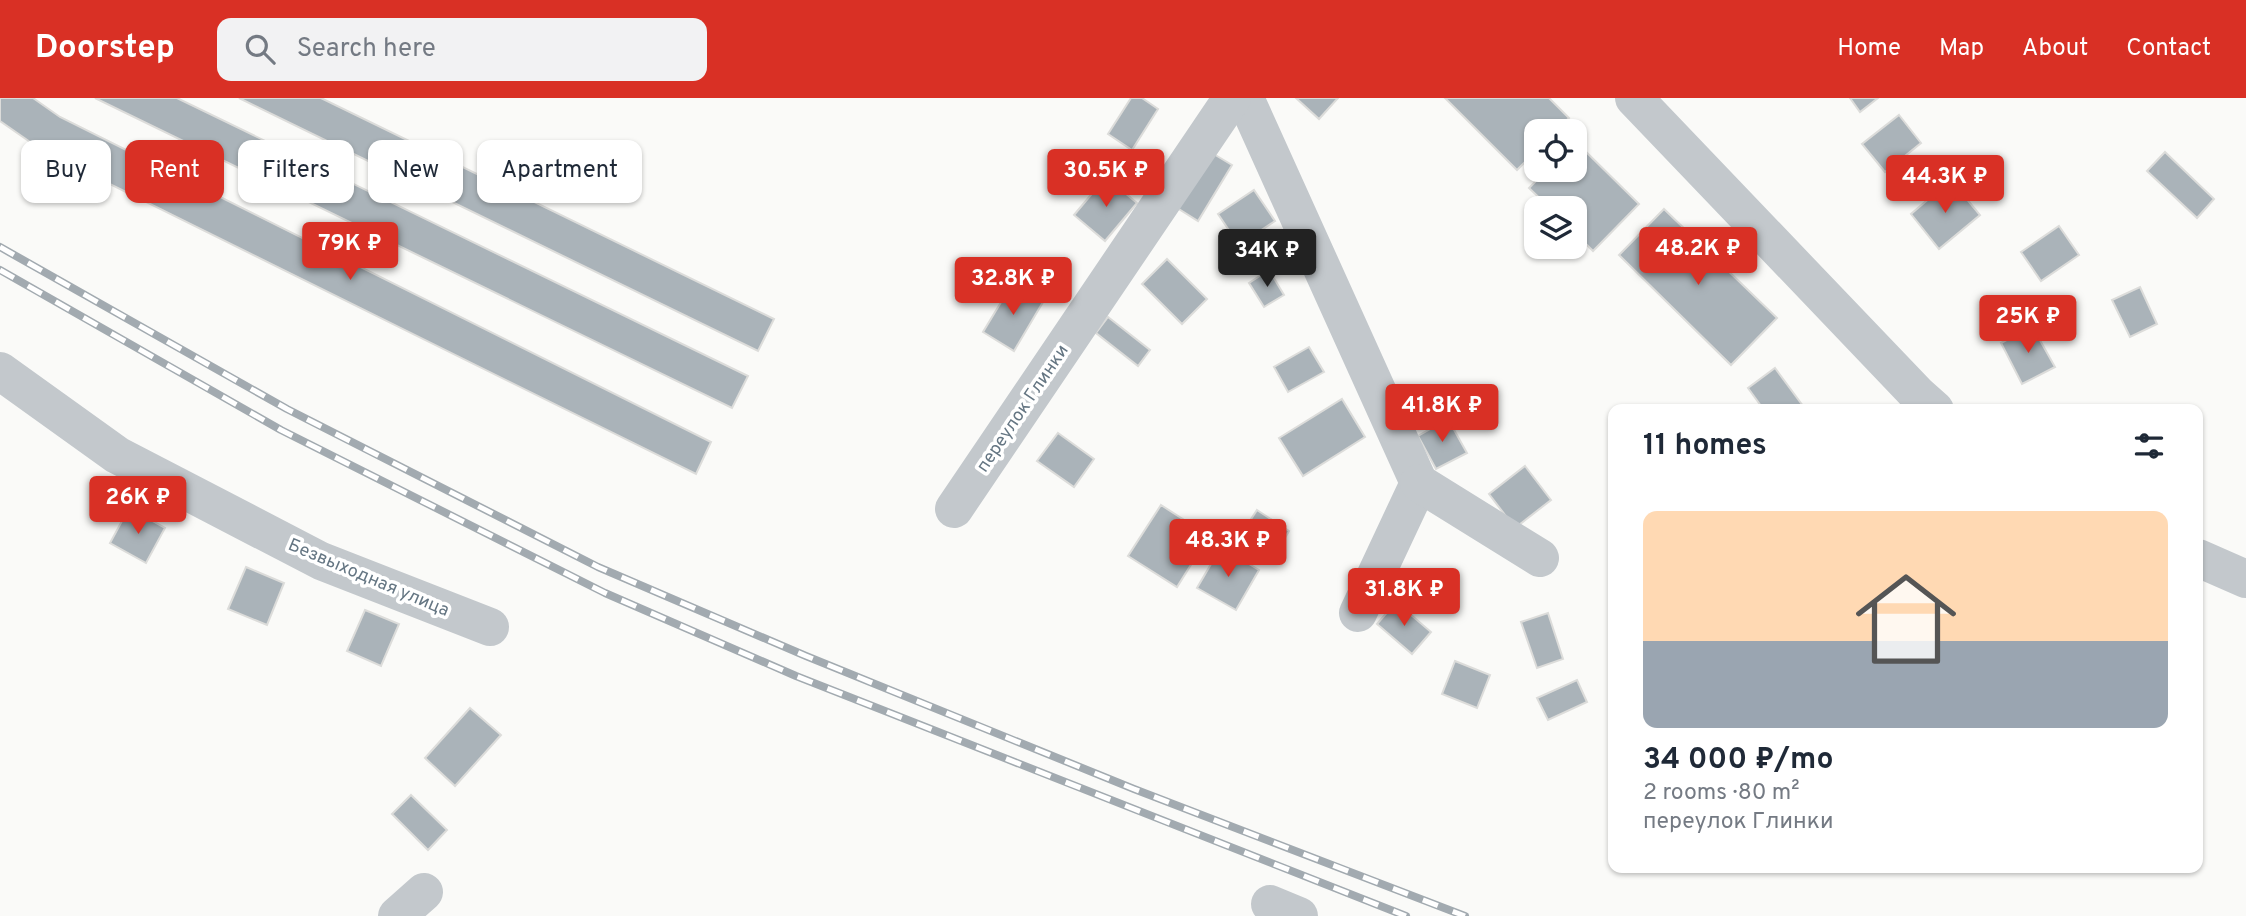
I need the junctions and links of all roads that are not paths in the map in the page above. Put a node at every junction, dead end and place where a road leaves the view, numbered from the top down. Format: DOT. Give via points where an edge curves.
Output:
graph roads {
  1 [pos="1232,98"];
  2 [pos="1245,98"];
  3 [pos="1634,98"];
  4 [pos="0,371"];
  5 [pos="1928,404"];
  6 [pos="1419,483"];
  7 [pos="954,509"];
  8 [pos="1540,558"];
  9 [pos="2203,560"];
  10 [pos="2246,579"];
  11 [pos="1358,613"];
  12 [pos="489,627"];
  1 -- 7 [label="street, переулок Глинки"];
  2 -- 6 [label="street"];
  3 -- 5 [label="street"];
  4 -- 12 [label="street, Безвыходная улица" via="129,461 321,561"];
  6 -- 8 [label="street"];
  6 -- 11 [label="street"];
  9 -- 10 [label="street"];
}
